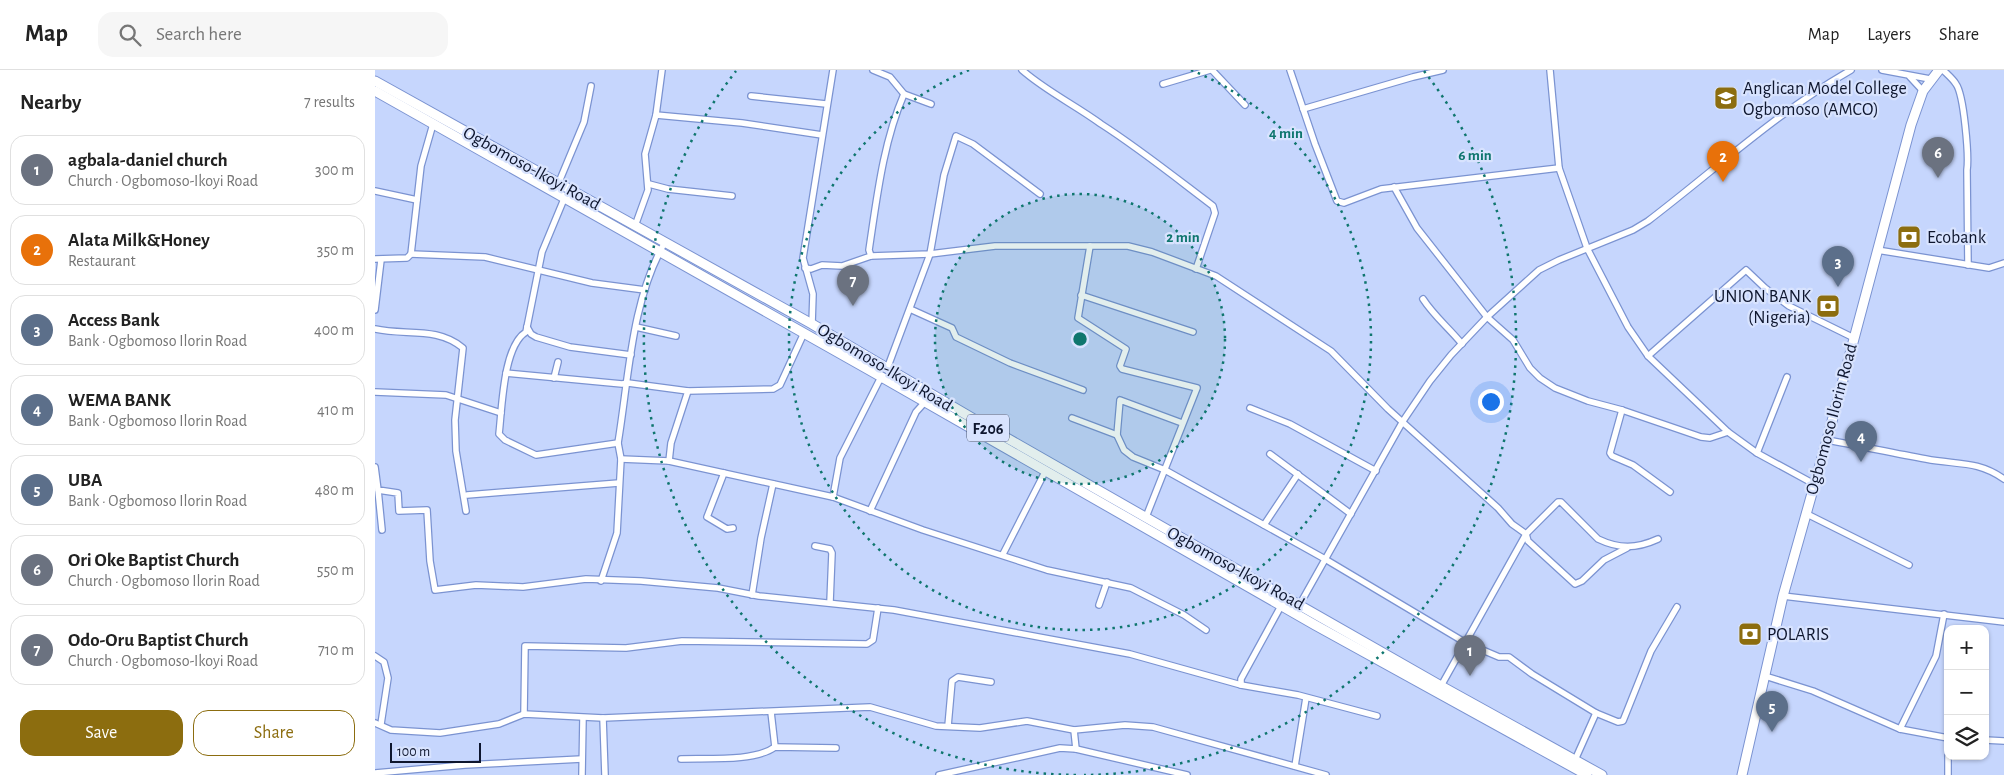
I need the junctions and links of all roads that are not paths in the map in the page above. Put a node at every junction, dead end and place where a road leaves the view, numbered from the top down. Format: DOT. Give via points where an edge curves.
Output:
graph roads {
  1 [pos="662,70"];
  2 [pos="833,70"];
  3 [pos="873,70"];
  4 [pos="895,70"];
  5 [pos="1022,70"];
  6 [pos="1211,70"];
  7 [pos="1290,70"];
  8 [pos="1443,70"];
  9 [pos="1550,70"];
  10 [pos="1851,70"];
  11 [pos="1882,70"];
  12 [pos="1939,70"];
  13 [pos="1943,70"];
  14 [pos="890,77"];
  15 [pos="1911,77"];
  16 [pos="1930,79"];
  17 [pos="375,81"];
  18 [pos="1163,84"];
  19 [pos="591,86"];
  20 [pos="375,91"];
  21 [pos="1923,91"];
  22 [pos="904,94"];
  23 [pos="751,96"];
  24 [pos="826,104"];
  25 [pos="931,104"];
  26 [pos="1245,105"];
  27 [pos="1303,109"];
  28 [pos="656,116"];
  29 [pos="433,124"];
  30 [pos="821,135"];
  31 [pos="1559,168"];
  32 [pos="559,182"];
  33 [pos="649,184"];
  34 [pos="1395,188"];
  35 [pos="375,191"];
  36 [pos="1040,194"];
  37 [pos="733,196"];
  38 [pos="564,199"];
  39 [pos="417,200"];
  40 [pos="635,226"];
  41 [pos="665,242"];
  42 [pos="1090,246"];
  43 [pos="1587,248"];
  44 [pos="1877,250"];
  45 [pos="659,251"];
  46 [pos="411,254"];
  47 [pos="930,254"];
  48 [pos="871,256"];
  49 [pos="378,259"];
  50 [pos="2004,263"];
  51 [pos="1968,265"];
  52 [pos="805,268"];
  53 [pos="1196,269"];
  54 [pos="538,272"];
  55 [pos="645,290"];
  56 [pos="1081,295"];
  57 [pos="1423,299"];
  58 [pos="910,309"];
  59 [pos="375,310"];
  60 [pos="1487,317"];
  61 [pos="812,324"];
  62 [pos="527,327"];
  63 [pos="636,327"];
  64 [pos="375,329"];
  65 [pos="1193,332"];
  66 [pos="804,333"];
  67 [pos="676,336"];
  68 [pos="1854,338"];
  69 [pos="1462,344"];
  70 [pos="631,354"];
  71 [pos="1648,356"];
  72 [pos="558,362"];
  73 [pos="887,368"];
  74 [pos="506,373"];
  75 [pos="1787,377"];
  76 [pos="554,378"];
  77 [pos="884,378"];
  78 [pos="628,383"];
  79 [pos="1083,390"];
  80 [pos="688,391"];
  81 [pos="375,392"];
  82 [pos="457,397"];
  83 [pos="925,402"];
  84 [pos="1250,408"];
  85 [pos="1622,410"];
  86 [pos="501,413"];
  87 [pos="1073,418"];
  88 [pos="1403,421"];
  89 [pos="1182,423"];
  90 [pos="1728,432"];
  91 [pos="1117,436"];
  92 [pos="1827,440"];
  93 [pos="618,443"];
  94 [pos="1757,453"];
  95 [pos="1270,454"];
  96 [pos="621,459"];
  97 [pos="669,460"];
  98 [pos="375,467"];
  99 [pos="1165,470"];
  100 [pos="1376,471"];
  101 [pos="1045,472"];
  102 [pos="724,473"];
  103 [pos="1298,474"];
  104 [pos="2004,479"];
  105 [pos="619,483"];
  106 [pos="773,484"];
  107 [pos="1814,484"];
  108 [pos="378,490"];
  109 [pos="1670,492"];
  110 [pos="467,495"];
  111 [pos="833,497"];
  112 [pos="466,510"];
  113 [pos="870,511"];
  114 [pos="1805,513"];
  115 [pos="1351,514"];
  116 [pos="1145,517"];
  117 [pos="1264,525"];
  118 [pos="733,528"];
  119 [pos="382,530"];
  120 [pos="1526,534"];
  121 [pos="1658,539"];
  122 [pos="815,546"];
  123 [pos="1627,548"];
  124 [pos="1003,554"];
  125 [pos="1325,559"];
  126 [pos="1909,565"];
  127 [pos="601,581"];
  128 [pos="1107,582"];
  129 [pos="752,595"];
  130 [pos="1783,596"];
  131 [pos="829,602"];
  132 [pos="1300,604"];
  133 [pos="1099,605"];
  134 [pos="1281,606"];
  135 [pos="1677,607"];
  136 [pos="878,608"];
  137 [pos="1944,614"];
  138 [pos="2004,622"];
  139 [pos="1207,630"];
  140 [pos="1466,642"];
  141 [pos="1373,652"];
  142 [pos="375,656"];
  143 [pos="1765,676"];
  144 [pos="991,682"];
  145 [pos="1241,685"];
  146 [pos="1441,686"];
  147 [pos="1306,698"];
  148 [pos="771,712"];
  149 [pos="1596,713"];
  150 [pos="524,714"];
  151 [pos="1377,716"];
  152 [pos="583,718"];
  153 [pos="603,718"];
  154 [pos="378,723"];
  155 [pos="948,726"];
  156 [pos="1900,729"];
  157 [pos="1074,730"];
  158 [pos="1944,737"];
  159 [pos="1989,740"];
  160 [pos="2004,741"];
  161 [pos="775,748"];
  162 [pos="836,748"];
  163 [pos="1076,749"];
  164 [pos="582,759"];
  165 [pos="681,759"];
  166 [pos="1575,760"];
  167 [pos="1948,760"];
  168 [pos="1295,766"];
  169 [pos="375,773"];
  170 [pos="582,775"];
  171 [pos="605,775"];
  172 [pos="942,775"];
  173 [pos="1187,775"];
  174 [pos="1327,775"];
  175 [pos="1587,775"];
  176 [pos="1602,775"];
  177 [pos="1742,775"];
  178 [pos="1948,775"];
  1 -- 28 [label="street"];
  2 -- 24 [label="street"];
  3 -- 14 [label="street"];
  4 -- 14 [label="street"];
  5 -- 53 [label="street" via="1047,90 1127,141 1213,206 1215,213"];
  6 -- 18 [label="street"];
  6 -- 26 [label="street"];
  7 -- 27 [label="street"];
  8 -- 27 [label="street"];
  9 -- 31 [label="street"];
  10 -- 43 [label="street" via="1811,94 1731,153 1648,221"];
  11 -- 15 [label="street"];
  12 -- 16 [label="main road, Ogbomoso Ilorin Road"];
  13 -- 51 [label="street" via="1957,84 1969,159"];
  14 -- 22 [label="street"];
  15 -- 16 [label="street"];
  15 -- 21 [label="street"];
  16 -- 21 [label="main road, Ogbomoso Ilorin Road"];
  17 -- 32 [label="main road, Ogbomoso-Ikoyi Road / F206"];
  19 -- 32 [label="street" via="584,122"];
  20 -- 29 [label="main road, Ogbomoso-Ikoyi Road / F206"];
  21 -- 44 [label="main road, Ogbomoso Ilorin Road"];
  22 -- 25 [label="street"];
  22 -- 48 [label="street" via="881,171 869,250"];
  23 -- 24 [label="street"];
  24 -- 30 [label="street"];
  27 -- 34 [label="street" via="1337,201 1344,203 1381,189"];
  28 -- 30 [label="street" via="742,123"];
  28 -- 33 [label="street" via="645,154"];
  29 -- 38 [label="main road, Ogbomoso-Ikoyi Road / F206"];
  29 -- 39 [label="street" via="421,166"];
  30 -- 52 [label="street" via="803,258"];
  31 -- 34 [label="street"];
  31 -- 43 [label="street"];
  32 -- 40 [label="main road, Ogbomoso-Ikoyi Road / F206"];
  33 -- 37 [label="street"];
  33 -- 40 [label="street"];
  34 -- 60 [label="street" via="1417,228"];
  35 -- 39 [label="street"];
  36 -- 47 [label="street" via="973,144 956,136"];
  38 -- 45 [label="main road, Ogbomoso-Ikoyi Road / F206"];
  38 -- 54 [label="street" via="542,252"];
  39 -- 46 [label="street"];
  40 -- 41 [label="main road, Ogbomoso-Ikoyi Road / F206"];
  41 -- 45 [label="street"];
  41 -- 61 [label="main road, Ogbomoso-Ikoyi Road / F206"];
  42 -- 47 [label="street" via="995,246"];
  42 -- 53 [label="street" via="1128,246"];
  42 -- 56 [label="street"];
  43 -- 60 [label="street" via="1539,270"];
  43 -- 71 [label="street" via="1628,328"];
  44 -- 51 [label="street"];
  44 -- 68 [label="main road, Ogbomoso Ilorin Road"];
  45 -- 55 [label="street"];
  45 -- 66 [label="main road, Ogbomoso-Ikoyi Road / F206"];
  46 -- 49 [label="street" via="407,258"];
  46 -- 54 [label="street" via="485,257"];
  47 -- 48 [label="street"];
  47 -- 58 [label="street"];
  48 -- 52 [label="street" via="842,266"];
  49 -- 59 [label="street"];
  50 -- 51 [label="street" via="1989,268"];
  52 -- 61 [label="street" via="813,294"];
  53 -- 88 [label="street" via="1216,276 1331,351"];
  54 -- 55 [label="street"];
  54 -- 62 [label="street"];
  55 -- 63 [label="street"];
  56 -- 65 [label="street"];
  56 -- 89 [label="street" via="1078,318 1126,349 1122,370 1197,388"];
  57 -- 69 [label="street"];
  58 -- 73 [label="street"];
  58 -- 79 [label="street" via="952,328 956,336 1010,363"];
  60 -- 69 [label="street"];
  60 -- 85 [label="street" via="1513,340 1530,368 1548,384 1588,401"];
  61 -- 73 [label="main road, Ogbomoso-Ikoyi Road / F206"];
  62 -- 70 [label="street" via="536,337 571,347"];
  62 -- 74 [label="street" via="517,341"];
  63 -- 67 [label="street"];
  63 -- 70 [label="street"];
  64 -- 82 [label="street" via="433,333 455,341 463,348"];
  66 -- 77 [label="main road, Ogbomoso-Ikoyi Road / F206"];
  66 -- 80 [label="street" via="777,388 745,392"];
  68 -- 71 [label="street" via="1789,306 1746,270"];
  68 -- 92 [label="main road, Ogbomoso Ilorin Road"];
  69 -- 88 [label="street" via="1441,366"];
  70 -- 78 [label="street"];
  71 -- 90 [label="street"];
  72 -- 76 [label="street"];
  73 -- 116 [label="main road, Ogbomoso-Ikoyi Road / F206"];
  74 -- 76 [label="street"];
  74 -- 86 [label="street"];
  75 -- 94 [label="street"];
  76 -- 78 [label="street"];
  77 -- 83 [label="main road, Ogbomoso-Ikoyi Road / F206"];
  77 -- 111 [label="street" via="879,381 840,458"];
  78 -- 80 [label="street"];
  78 -- 93 [label="street"];
  80 -- 97 [label="street" via="671,443"];
  81 -- 82 [label="street"];
  82 -- 86 [label="street"];
  82 -- 112 [label="street" via="456,451"];
  83 -- 101 [label="main road, Ogbomoso-Ikoyi Road / F206"];
  83 -- 113 [label="street" via="916,412"];
  84 -- 100 [label="street" via="1290,424"];
  85 -- 90 [label="street" via="1701,438"];
  85 -- 109 [label="street" via="1610,452 1612,456 1633,465"];
  86 -- 93 [label="street" via="501,437 536,455"];
  87 -- 91 [label="street"];
  88 -- 100 [label="street"];
  88 -- 120 [label="street"];
  89 -- 91 [label="street" via="1120,400"];
  89 -- 99 [label="street"];
  90 -- 94 [label="street"];
  91 -- 99 [label="street" via="1124,450 1133,457"];
  92 -- 104 [label="street" via="1937,462 1977,465"];
  92 -- 107 [label="main road, Ogbomoso Ilorin Road"];
  93 -- 96 [label="street"];
  94 -- 107 [label="street"];
  95 -- 103 [label="street"];
  96 -- 97 [label="street"];
  96 -- 105 [label="street"];
  97 -- 102 [label="street"];
  98 -- 108 [label="street"];
  99 -- 116 [label="street"];
  99 -- 117 [label="street"];
  100 -- 115 [label="street"];
  101 -- 124 [label="street"];
  101 -- 134 [label="main road, Ogbomoso-Ikoyi Road / F206"];
  102 -- 106 [label="street"];
  102 -- 118 [label="street" via="707,517 727,529"];
  103 -- 115 [label="street"];
  103 -- 117 [label="street"];
  105 -- 110 [label="street"];
  105 -- 127 [label="street" via="617,533"];
  106 -- 111 [label="street"];
  106 -- 129 [label="street"];
  107 -- 114 [label="main road, Ogbomoso Ilorin Road"];
  108 -- 119 [label="street"];
  108 -- 127 [label="street" via="398,493 399,511 427,510 435,590 476,585 523,587 586,579"];
  111 -- 113 [label="street"];
  113 -- 124 [label="street"];
  114 -- 126 [label="street"];
  114 -- 130 [label="main road, Ogbomoso Ilorin Road"];
  115 -- 125 [label="street"];
  116 -- 132 [label="main road, Ogbomoso-Ikoyi Road / F206"];
  117 -- 125 [label="street"];
  120 -- 123 [label="street" via="1561,502 1598,539"];
  120 -- 123 [label="street" via="1528,541 1575,584 1583,581 1604,560"];
  120 -- 140 [label="street"];
  121 -- 123 [label="street"];
  122 -- 131 [label="street" via="830,549 832,553"];
  124 -- 128 [label="street" via="1047,570"];
  125 -- 132 [label="street"];
  125 -- 140 [label="street"];
  127 -- 129 [label="street" via="677,583"];
  128 -- 133 [label="street"];
  128 -- 139 [label="street" via="1131,588 1184,614"];
  129 -- 131 [label="street"];
  130 -- 137 [label="street"];
  130 -- 143 [label="main road, Ogbomoso Ilorin Road"];
  131 -- 136 [label="street"];
  132 -- 141 [label="main road, Ogbomoso-Ikoyi Road / F206"];
  134 -- 141 [label="main road, Ogbomoso-Ikoyi Road / F206"];
  134 -- 145 [label="street" via="1241,679"];
  135 -- 149 [label="street" via="1651,651 1623,721"];
  136 -- 145 [label="street" via="1082,644"];
  136 -- 150 [label="street" via="873,640 867,644 682,641 625,648 525,646"];
  137 -- 138 [label="street"];
  137 -- 156 [label="street" via="1936,656"];
  140 -- 146 [label="street"];
  140 -- 149 [label="street" via="1509,657"];
  141 -- 146 [label="main road, Ogbomoso-Ikoyi Road / F206"];
  141 -- 175 [label="main road, Ogbomoso-Ikoyi Road / F206"];
  142 -- 154 [label="street" via="384,662 387,678"];
  143 -- 156 [label="street" via="1813,691"];
  143 -- 177 [label="main road, Ogbomoso Ilorin Road"];
  144 -- 155 [label="street" via="958,677 952,681"];
  145 -- 147 [label="street"];
  146 -- 166 [label="main road, Ogbomoso-Ikoyi Road / F206"];
  147 -- 151 [label="street"];
  147 -- 168 [label="street"];
  148 -- 153 [label="street"];
  148 -- 155 [label="street" via="870,707 936,726"];
  148 -- 161 [label="street"];
  149 -- 166 [label="street"];
  150 -- 152 [label="street"];
  150 -- 154 [label="street" via="499,724 440,733 391,730"];
  152 -- 153 [label="street"];
  152 -- 164 [label="street"];
  153 -- 171 [label="street"];
  155 -- 157 [label="street" via="980,728 1027,721"];
  156 -- 158 [label="street"];
  157 -- 163 [label="street"];
  157 -- 168 [label="street" via="1146,726"];
  159 -- 160 [label="street"];
  161 -- 162 [label="street"];
  161 -- 165 [label="street" via="752,756"];
  163 -- 172 [label="street" via="1047,749"];
  163 -- 173 [label="street"];
  164 -- 169 [label="street"];
  164 -- 170 [label="street"];
  166 -- 176 [label="main road, Ogbomoso-Ikoyi Road / F206"];
  167 -- 178 [label="street"];
  168 -- 174 [label="street"];
}
